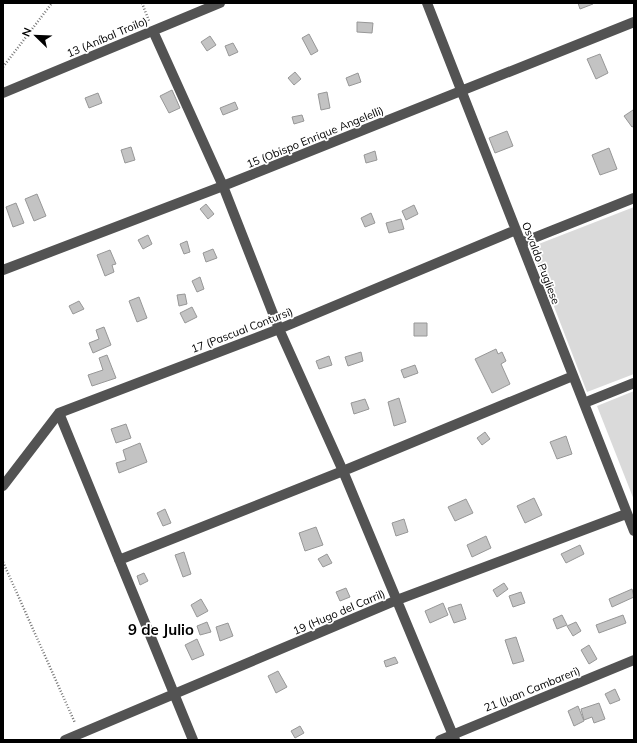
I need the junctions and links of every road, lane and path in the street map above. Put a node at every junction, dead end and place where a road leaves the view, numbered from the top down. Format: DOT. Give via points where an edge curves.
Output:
graph roads {
  1 [pos="52,3"];
  2 [pos="142,3"];
  3 [pos="220,3"];
  4 [pos="427,3"];
  5 [pos="634,22"];
  6 [pos="153,31"];
  7 [pos="3,67"];
  8 [pos="461,91"];
  9 [pos="3,93"];
  10 [pos="223,186"];
  11 [pos="634,198"];
  12 [pos="516,230"];
  13 [pos="521,243"];
  14 [pos="3,270"];
  15 [pos="279,329"];
  16 [pos="573,376"];
  17 [pos="634,383"];
  18 [pos="584,403"];
  19 [pos="59,413"];
  20 [pos="343,471"];
  21 [pos="3,486"];
  22 [pos="626,514"];
  23 [pos="633,526"];
  24 [pos="119,560"];
  25 [pos="3,562"];
  26 [pos="397,600"];
  27 [pos="634,660"];
  28 [pos="174,695"];
  29 [pos="80,734"];
  30 [pos="454,737"];
  31 [pos="65,740"];
  32 [pos="193,740"];
  33 [pos="440,740"];
  1 -- 7 [label="path"];
  2 -- 6 [label="path"];
  3 -- 6 [label="street, 13 (Aníbal Troilo)"];
  4 -- 8 [label="street, Osvaldo Pugliese"];
  5 -- 8 [label="street, 15 (Obispo Enrique Angelelli)"];
  6 -- 9 [label="street, 13 (Aníbal Troilo)"];
  6 -- 10 [label="street"];
  8 -- 10 [label="street, 15 (Obispo Enrique Angelelli)"];
  8 -- 12 [label="street, Osvaldo Pugliese"];
  10 -- 14 [label="street, 15 (Obispo Enrique Angelelli)"];
  10 -- 15 [label="street"];
  11 -- 13 [label="street"];
  12 -- 13 [label="street, Osvaldo Pugliese"];
  12 -- 15 [label="street, 17 (Pascual Contursi)"];
  13 -- 16 [label="street, Osvaldo Pugliese"];
  15 -- 19 [label="street, 17 (Pascual Contursi)"];
  15 -- 20 [label="street"];
  16 -- 18 [label="street, Osvaldo Pugliese"];
  16 -- 20 [label="street"];
  17 -- 18 [label="street"];
  18 -- 22 [label="street, Osvaldo Pugliese"];
  19 -- 21 [label="street"];
  19 -- 24 [label="street"];
  20 -- 24 [label="street"];
  20 -- 26 [label="street"];
  22 -- 23 [label="street, Osvaldo Pugliese"];
  22 -- 26 [label="street, 19 (Hugo del Carril)"];
  24 -- 28 [label="street"];
  25 -- 29 [label="path"];
  26 -- 28 [label="street, 19 (Hugo del Carril)"];
  26 -- 30 [label="street"];
  27 -- 30 [label="street, 21 (Juan Cambareri)"];
  28 -- 29 [label="street, 19 (Hugo del Carril)"];
  28 -- 32 [label="street"];
  29 -- 31 [label="street, 19 (Hugo del Carril)"];
  30 -- 33 [label="street, 21 (Juan Cambareri)"];
}
